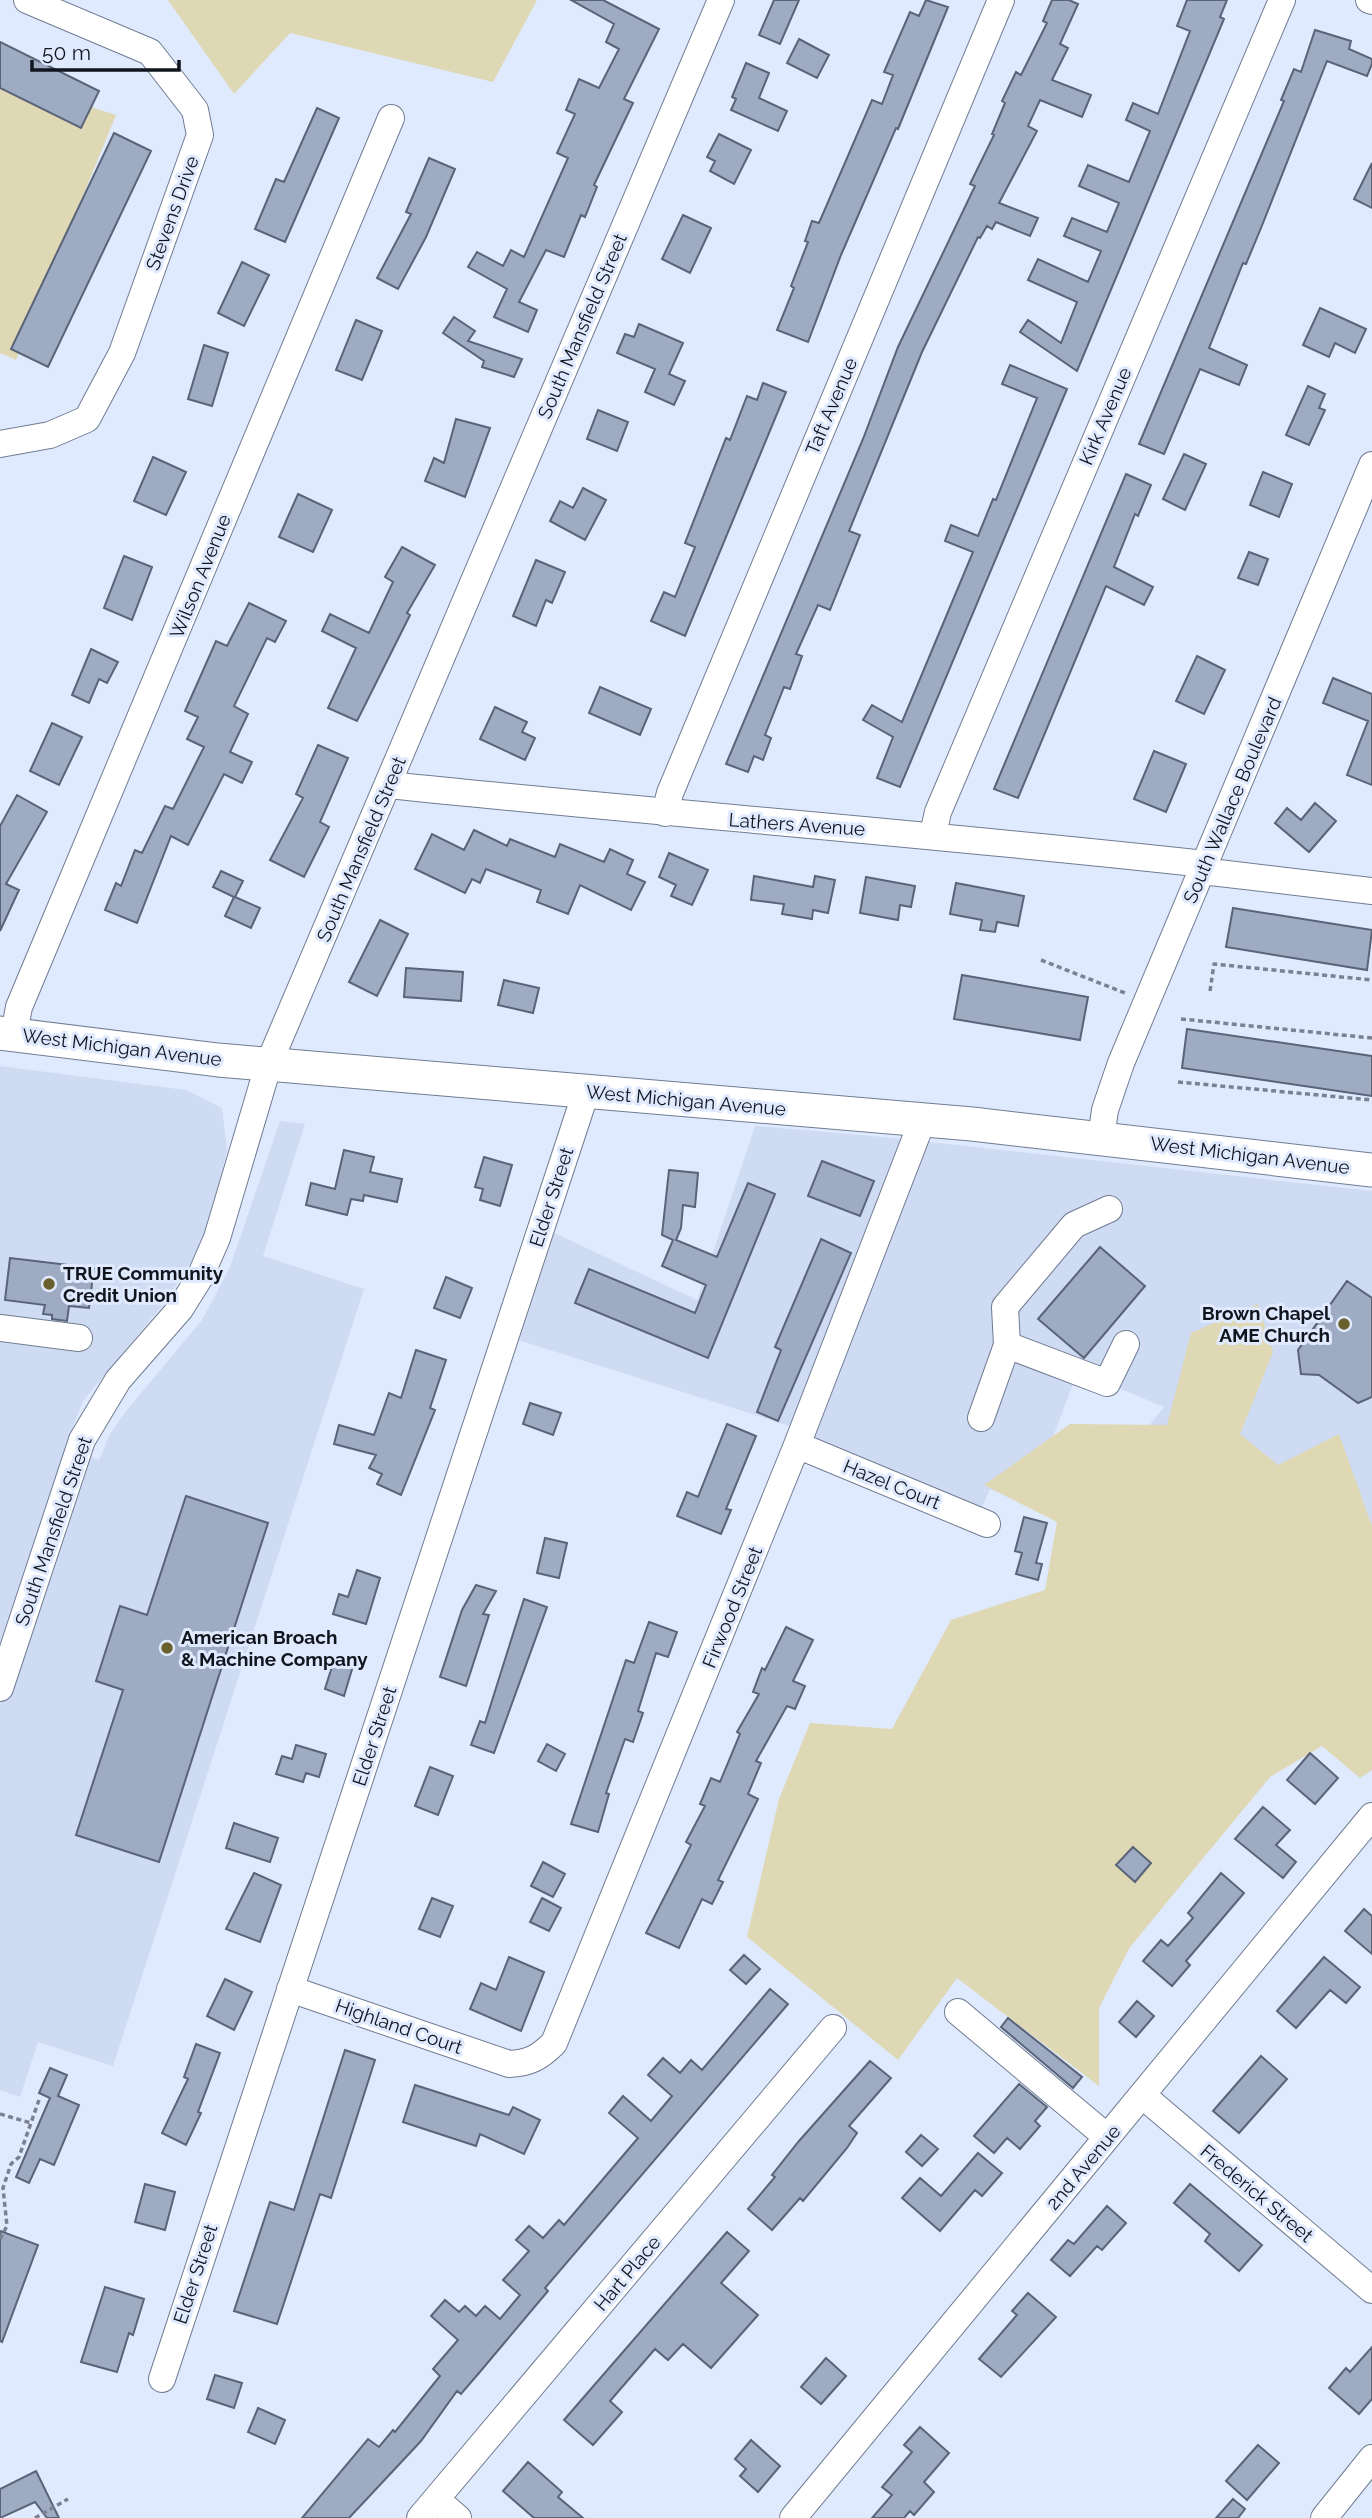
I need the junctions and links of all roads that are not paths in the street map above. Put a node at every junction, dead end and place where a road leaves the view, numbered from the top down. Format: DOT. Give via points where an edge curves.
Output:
graph roads {
  1 [pos="27,0"];
  2 [pos="721,0"];
  3 [pos="1001,0"];
  4 [pos="1282,0"];
  5 [pos="391,118"];
  6 [pos="0,444"];
  7 [pos="1372,466"];
  8 [pos="388,785"];
  9 [pos="665,813"];
  10 [pos="933,834"];
  11 [pos="1204,868"];
  12 [pos="1372,891"];
  13 [pos="7,1034"];
  14 [pos="269,1063"];
  15 [pos="586,1092"];
  16 [pos="923,1119"];
  17 [pos="1101,1138"];
  18 [pos="1372,1170"];
  19 [pos="1109,1209"];
  20 [pos="0,1328"];
  21 [pos="79,1338"];
  22 [pos="1126,1344"];
  23 [pos="1007,1345"];
  24 [pos="981,1418"];
  25 [pos="797,1445"];
  26 [pos="988,1524"];
  27 [pos="0,1688"];
  28 [pos="1372,1816"];
  29 [pos="290,1989"];
  30 [pos="958,2012"];
  31 [pos="833,2028"];
  32 [pos="509,2064"];
  33 [pos="1142,2095"];
  34 [pos="1107,2137"];
  35 [pos="1372,2290"];
  36 [pos="162,2379"];
  37 [pos="1372,2458"];
  38 [pos="428,2509"];
  39 [pos="458,2518"];
  40 [pos="793,2518"];
  41 [pos="1324,2518"];
  1 -- 6 [label="street, Stevens Drive" via="150,52 195,110 200,135 122,353 87,419 50,435"];
  2 -- 8 [label="street, South Mansfield Street"];
  3 -- 9 [label="street, Taft Avenue"];
  4 -- 10 [label="street, Kirk Avenue" via="938,811"];
  5 -- 13 [label="street, Wilson Avenue"];
  7 -- 11 [label="street, South Wallace Boulevard"];
  8 -- 9 [label="street, Lathers Avenue"];
  8 -- 14 [label="street, South Mansfield Street"];
  9 -- 10 [label="street, Lathers Avenue"];
  10 -- 11 [label="street, Lathers Avenue"];
  11 -- 12 [label="street, Lathers Avenue"];
  11 -- 17 [label="street, South Wallace Boulevard" via="1121,1063"];
  13 -- 14 [label="main road, West Michigan Avenue"];
  14 -- 15 [label="main road, West Michigan Avenue"];
  14 -- 27 [label="street, South Mansfield Street" via="218,1237 200,1277 180,1309 118,1380 82,1440"];
  15 -- 16 [label="main road, West Michigan Avenue"];
  15 -- 29 [label="street, Elder Street"];
  16 -- 17 [label="main road, West Michigan Avenue"];
  16 -- 25 [label="street, Firwood Street"];
  17 -- 18 [label="main road, West Michigan Avenue"];
  19 -- 23 [label="street" via="1074,1225 1005,1307"];
  20 -- 21 [label="street"];
  22 -- 23 [label="street" via="1107,1383"];
  23 -- 24 [label="street"];
  25 -- 26 [label="street, Hazel Court"];
  25 -- 32 [label="street, Firwood Street" via="564,2023 542,2056 528,2063"];
  28 -- 33 [label="street, 2nd Avenue"];
  29 -- 32 [label="street, Highland Court"];
  29 -- 36 [label="street, Elder Street"];
  30 -- 34 [label="street"];
  31 -- 38 [label="street, Hart Place"];
  33 -- 34 [label="street, 2nd Avenue"];
  33 -- 35 [label="street, Frederick Street"];
  34 -- 40 [label="street, 2nd Avenue"];
  37 -- 41 [label="street"];
  38 -- 39 [label="street"];
}
